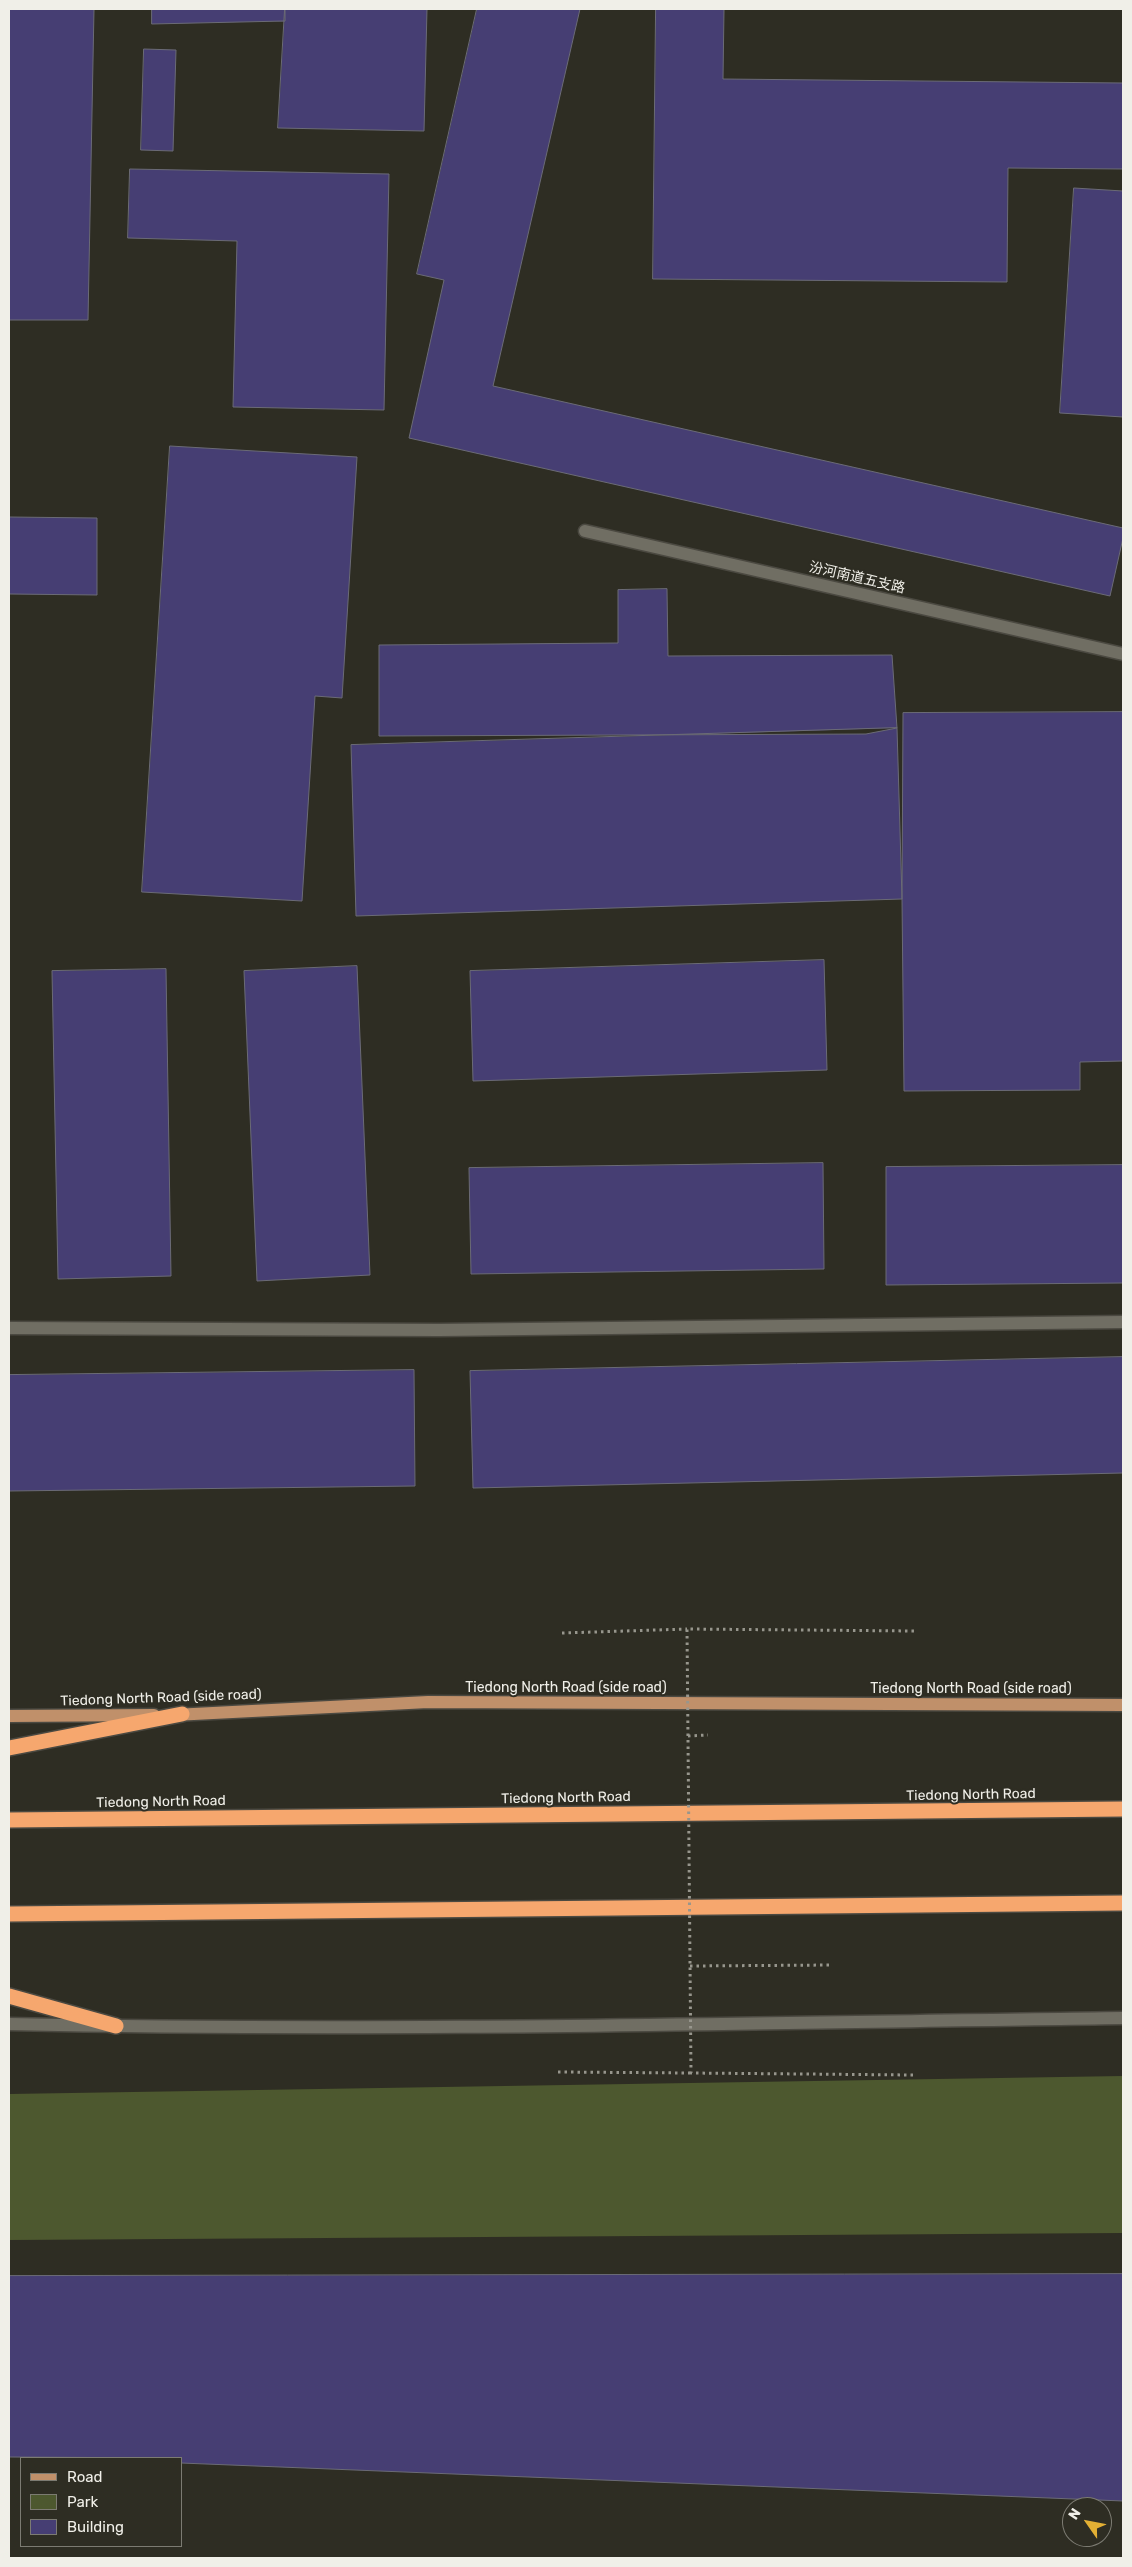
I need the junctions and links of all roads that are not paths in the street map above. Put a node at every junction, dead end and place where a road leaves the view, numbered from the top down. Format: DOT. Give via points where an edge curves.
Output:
graph roads {
  1 [pos="585,531"];
  2 [pos="1123,654"];
  3 [pos="1123,1322"];
  4 [pos="9,1328"];
  5 [pos="1123,1705"];
  6 [pos="182,1714"];
  7 [pos="9,1716"];
  8 [pos="9,1748"];
  9 [pos="1123,1809"];
  10 [pos="9,1820"];
  11 [pos="1123,1903"];
  12 [pos="9,1914"];
  13 [pos="9,1996"];
  14 [pos="1123,2018"];
  15 [pos="9,2024"];
  16 [pos="116,2026"];
  1 -- 2 [label="street, 汾河南道五支路"];
  3 -- 4 [label="street" via="439,1330"];
  5 -- 6 [label="main road, Tiedong North Road (side road)" via="428,1702"];
  6 -- 7 [label="main road, Tiedong North Road (side road)"];
  6 -- 8 [label="highway"];
  9 -- 10 [label="highway, Tiedong North Road"];
  11 -- 12 [label="highway"];
  13 -- 16 [label="highway"];
  14 -- 16 [label="street" via="555,2026"];
  15 -- 16 [label="street"];
}
